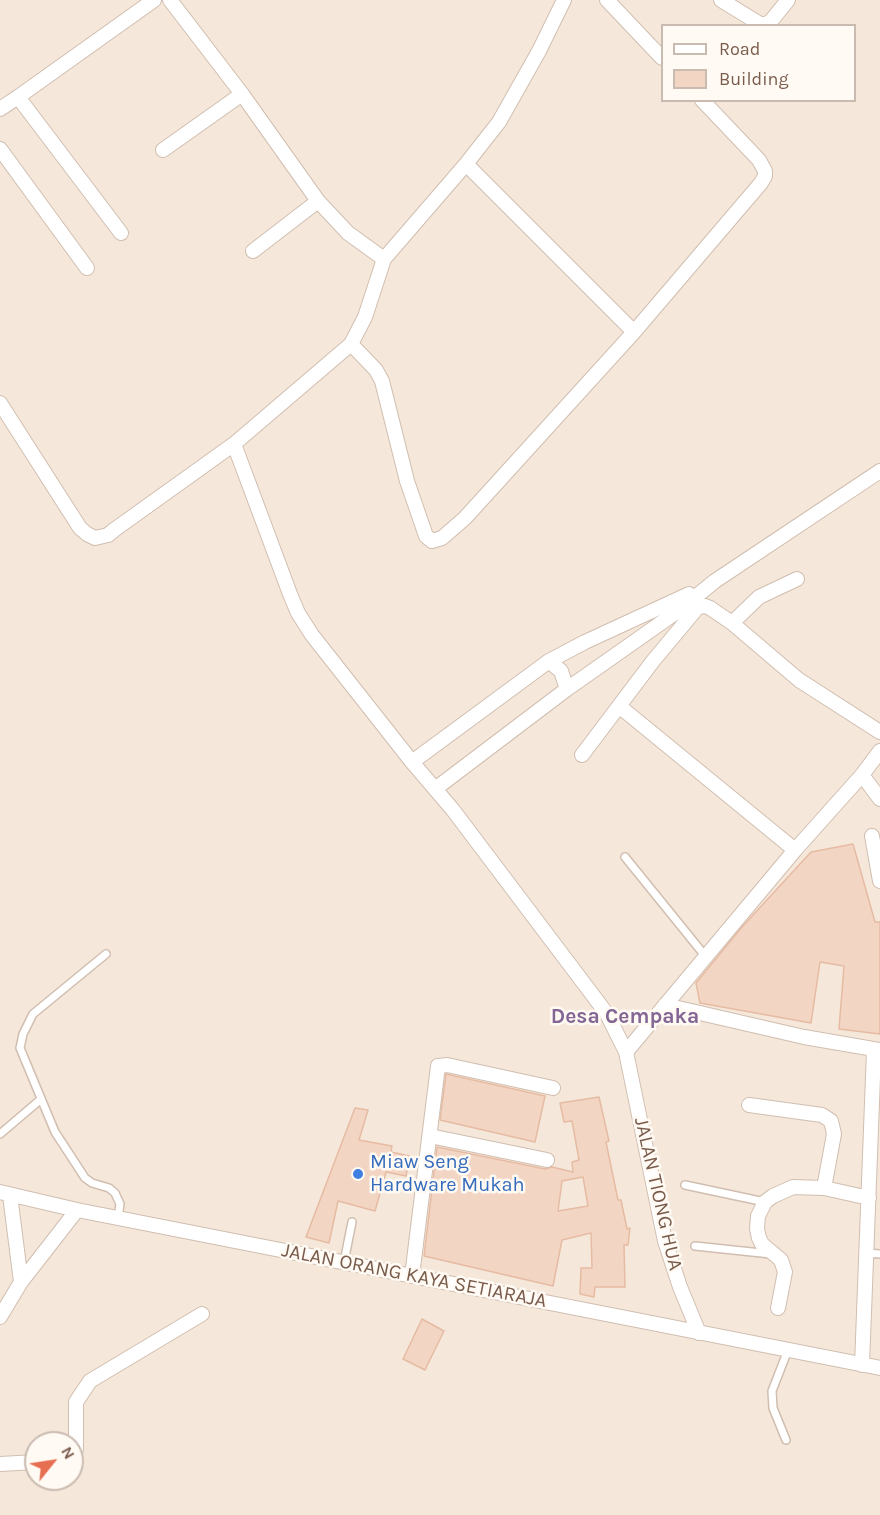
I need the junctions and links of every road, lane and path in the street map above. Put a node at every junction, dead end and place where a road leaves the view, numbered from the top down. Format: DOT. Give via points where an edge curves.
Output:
graph roads {
  1 [pos="154,0"];
  2 [pos="170,0"];
  3 [pos="564,0"];
  4 [pos="607,0"];
  5 [pos="721,0"];
  6 [pos="788,0"];
  7 [pos="661,56"];
  8 [pos="242,94"];
  9 [pos="18,97"];
  10 [pos="704,102"];
  11 [pos="0,110"];
  12 [pos="0,149"];
  13 [pos="163,150"];
  14 [pos="466,164"];
  15 [pos="318,201"];
  16 [pos="121,233"];
  17 [pos="253,251"];
  18 [pos="384,259"];
  19 [pos="87,268"];
  20 [pos="634,332"];
  21 [pos="351,344"];
  22 [pos="0,402"];
  23 [pos="234,444"];
  24 [pos="880,471"];
  25 [pos="796,579"];
  26 [pos="715,581"];
  27 [pos="732,623"];
  28 [pos="549,662"];
  29 [pos="567,689"];
  30 [pos="619,706"];
  31 [pos="880,732"];
  32 [pos="880,751"];
  33 [pos="582,755"];
  34 [pos="412,762"];
  35 [pos="862,775"];
  36 [pos="435,789"];
  37 [pos="880,799"];
  38 [pos="872,836"];
  39 [pos="795,850"];
  40 [pos="625,856"];
  41 [pos="880,881"];
  42 [pos="106,954"];
  43 [pos="706,957"];
  44 [pos="665,1005"];
  45 [pos="877,1050"];
  46 [pos="626,1053"];
  47 [pos="553,1088"];
  48 [pos="40,1100"];
  49 [pos="748,1105"];
  50 [pos="0,1134"];
  51 [pos="430,1136"];
  52 [pos="547,1160"];
  53 [pos="685,1185"];
  54 [pos="824,1188"];
  55 [pos="5,1194"];
  56 [pos="869,1198"];
  57 [pos="765,1202"];
  58 [pos="77,1210"];
  59 [pos="118,1218"];
  60 [pos="352,1222"];
  61 [pos="695,1246"];
  62 [pos="873,1253"];
  63 [pos="776,1255"];
  64 [pos="344,1262"];
  65 [pos="412,1276"];
  66 [pos="21,1281"];
  67 [pos="778,1308"];
  68 [pos="202,1314"];
  69 [pos="0,1317"];
  70 [pos="699,1333"];
  71 [pos="788,1350"];
  72 [pos="862,1365"];
  73 [pos="880,1368"];
  74 [pos="76,1431"];
  75 [pos="786,1440"];
  76 [pos="24,1463"];
  77 [pos="0,1464"];
  1 -- 9 [label="street"];
  2 -- 8 [label="street"];
  3 -- 14 [label="street" via="509,107"];
  4 -- 7 [label="street"];
  5 -- 6 [label="street" via="760,24 771,21"];
  8 -- 13 [label="street"];
  8 -- 15 [label="street"];
  9 -- 11 [label="street"];
  9 -- 16 [label="street"];
  10 -- 20 [label="street" via="759,160 765,176"];
  12 -- 19 [label="street"];
  14 -- 18 [label="street"];
  14 -- 20 [label="street"];
  15 -- 17 [label="street"];
  15 -- 18 [label="street" via="348,233"];
  18 -- 21 [label="street" via="365,317"];
  20 -- 21 [label="street" via="458,526 432,541 426,536 416,508 382,381"];
  21 -- 23 [label="street"];
  22 -- 23 [label="street" via="80,528 95,538 114,531"];
  23 -- 34 [label="street, JALAN TIONG HUA" via="298,613"];
  24 -- 26 [label="street"];
  25 -- 27 [label="street" via="759,597"];
  26 -- 28 [label="street"];
  26 -- 29 [label="street"];
  27 -- 30 [label="street" via="710,608 698,607"];
  27 -- 31 [label="street" via="799,680"];
  28 -- 29 [label="street" via="561,671"];
  28 -- 34 [label="street"];
  29 -- 36 [label="street"];
  30 -- 33 [label="street"];
  30 -- 39 [label="street"];
  32 -- 35 [label="street"];
  34 -- 36 [label="street, JALAN TIONG HUA"];
  35 -- 37 [label="street"];
  35 -- 39 [label="street"];
  36 -- 46 [label="street, JALAN TIONG HUA" via="607,1014"];
  38 -- 41 [label="street"];
  39 -- 43 [label="street"];
  40 -- 43 [label="lane"];
  42 -- 48 [label="lane" via="33,1014 23,1034 20,1048"];
  43 -- 44 [label="street"];
  44 -- 45 [label="street"];
  44 -- 46 [label="street"];
  45 -- 56 [label="street"];
  46 -- 70 [label="street, JALAN TIONG HUA" via="665,1241"];
  47 -- 51 [label="street" via="438,1066"];
  48 -- 50 [label="lane"];
  48 -- 59 [label="lane" via="78,1170 92,1183 115,1193 120,1204"];
  49 -- 54 [label="street" via="822,1115 831,1121 834,1134"];
  51 -- 52 [label="street"];
  51 -- 65 [label="street"];
  53 -- 57 [label="lane"];
  54 -- 56 [label="street"];
  54 -- 57 [label="street" via="793,1187"];
  55 -- 58 [label="street, JALAN ORANG KAYA SETIARAJA"];
  55 -- 66 [label="street"];
  56 -- 62 [label="street"];
  57 -- 63 [label="street" via="757,1229 762,1244"];
  58 -- 59 [label="street, JALAN ORANG KAYA SETIARAJA"];
  58 -- 66 [label="street"];
  59 -- 64 [label="street, JALAN ORANG KAYA SETIARAJA"];
  60 -- 64 [label="lane"];
  61 -- 63 [label="lane"];
  62 -- 72 [label="street"];
  63 -- 67 [label="street" via="785,1272"];
  64 -- 65 [label="street, JALAN ORANG KAYA SETIARAJA"];
  65 -- 70 [label="street, JALAN ORANG KAYA SETIARAJA"];
  66 -- 69 [label="street"];
  68 -- 74 [label="street" via="90,1381 76,1402"];
  70 -- 71 [label="street, JALAN ORANG KAYA SETIARAJA"];
  71 -- 72 [label="street, JALAN ORANG KAYA SETIARAJA"];
  71 -- 75 [label="lane" via="772,1391 773,1408"];
  72 -- 73 [label="street, JALAN ORANG KAYA SETIARAJA"];
  76 -- 77 [label="street"];
}
